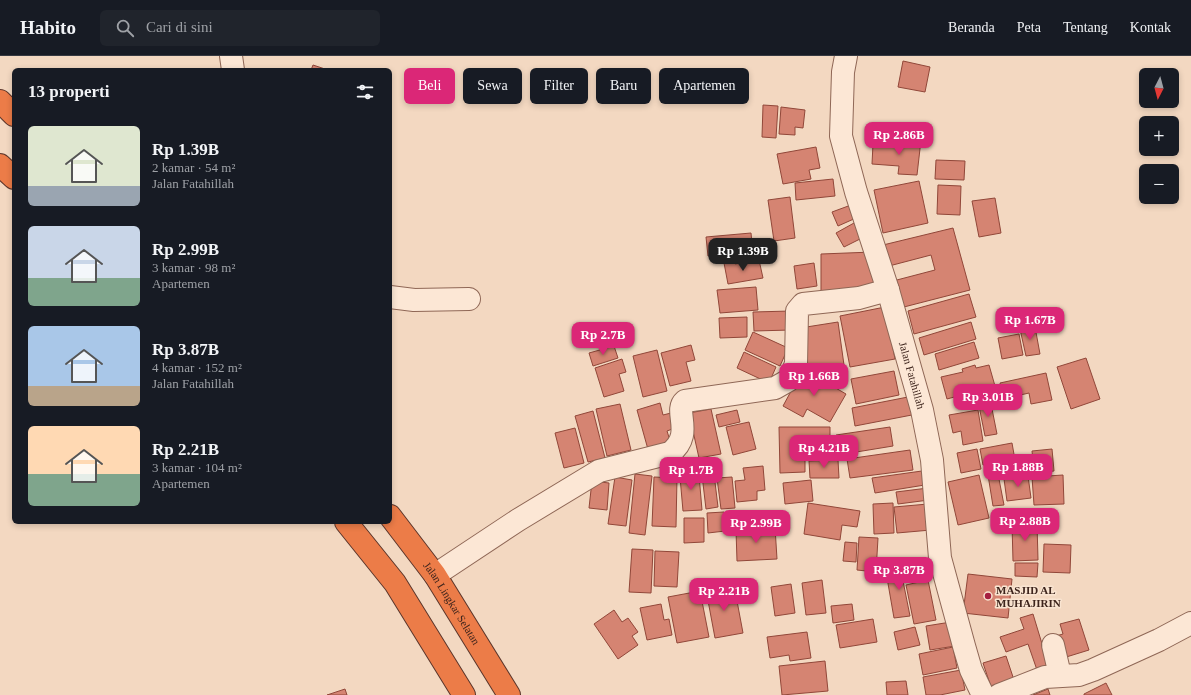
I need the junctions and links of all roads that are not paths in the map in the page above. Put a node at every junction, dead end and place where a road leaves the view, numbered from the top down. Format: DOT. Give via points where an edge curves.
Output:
graph roads {
  1 [pos="231,56"];
  2 [pos="846,56"];
  3 [pos="233,68"];
  4 [pos="0,101"];
  5 [pos="12,114"];
  6 [pos="0,165"];
  7 [pos="12,176"];
  8 [pos="888,290"];
  9 [pos="392,297"];
  10 [pos="469,299"];
  11 [pos="392,519"];
  12 [pos="348,524"];
  13 [pos="435,575"];
  14 [pos="1191,623"];
  15 [pos="1053,645"];
  16 [pos="1060,675"];
  17 [pos="464,695"];
  18 [pos="509,695"];
  19 [pos="983,695"];
  20 [pos="999,695"];
  1 -- 3 [label="street"];
  2 -- 8 [label="street, Jalan Fatahillah" via="843,72 842,136 856,192"];
  4 -- 5 [label="highway"];
  6 -- 7 [label="highway"];
  8 -- 13 [label="street" via="849,299 803,304 797,311 796,364 789,380 775,388 685,401 681,408 684,430 681,441 670,453 599,471"];
  8 -- 19 [label="street, Jalan Fatahillah" via="927,433 932,460 940,558 971,670"];
  9 -- 10 [label="street" via="414,300"];
  11 -- 13 [label="highway, Jalan Lingkar Selatan"];
  12 -- 17 [label="highway" via="395,583"];
  13 -- 18 [label="highway, Jalan Lingkar Selatan"];
  14 -- 16 [label="street" via="1093,670 1079,675"];
  15 -- 16 [label="street"];
  16 -- 20 [label="street" via="1045,677"];
}
